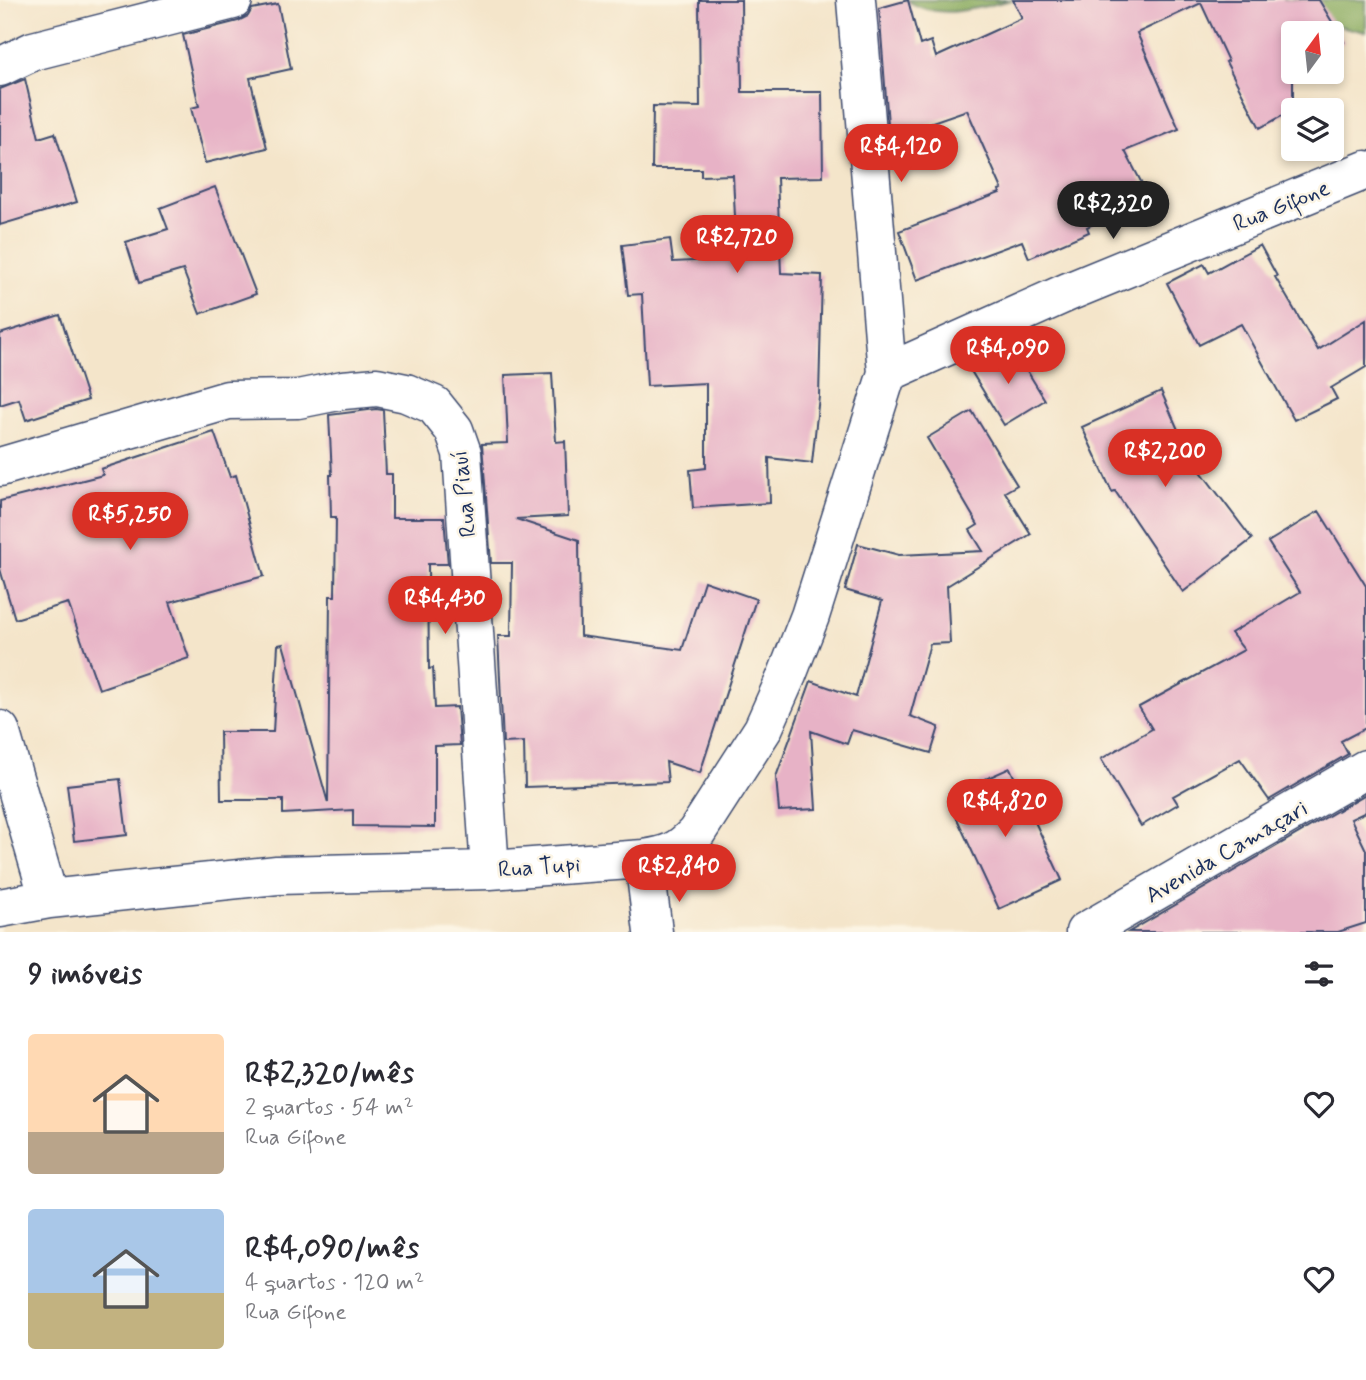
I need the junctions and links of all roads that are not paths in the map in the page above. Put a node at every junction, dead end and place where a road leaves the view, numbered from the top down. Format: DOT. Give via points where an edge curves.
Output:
graph roads {
  1 [pos="233,0"];
  2 [pos="856,0"];
  3 [pos="0,67"];
  4 [pos="1366,170"];
  5 [pos="887,373"];
  6 [pos="0,467"];
  7 [pos="0,730"];
  8 [pos="1366,768"];
  9 [pos="490,870"];
  10 [pos="645,871"];
  11 [pos="49,900"];
  12 [pos="0,908"];
  13 [pos="653,932"];
  14 [pos="1085,932"];
  1 -- 3 [label="street" via="33,51"];
  2 -- 5 [label="street"];
  4 -- 5 [label="street, Rua Gifone" via="1068,292"];
  5 -- 10 [label="street, Rua Tupi" via="810,616 763,729 696,833"];
  6 -- 9 [label="street, Rua Piauí" via="228,400 298,398 377,387 434,405 454,430 462,453"];
  7 -- 11 [label="street"];
  8 -- 14 [label="street, Avenida Camaçari"];
  9 -- 10 [label="street, Rua Tupi"];
  9 -- 11 [label="street, Rua Tupi" via="277,875"];
  10 -- 13 [label="street"];
  11 -- 12 [label="street, Rua Tupi"];
}
